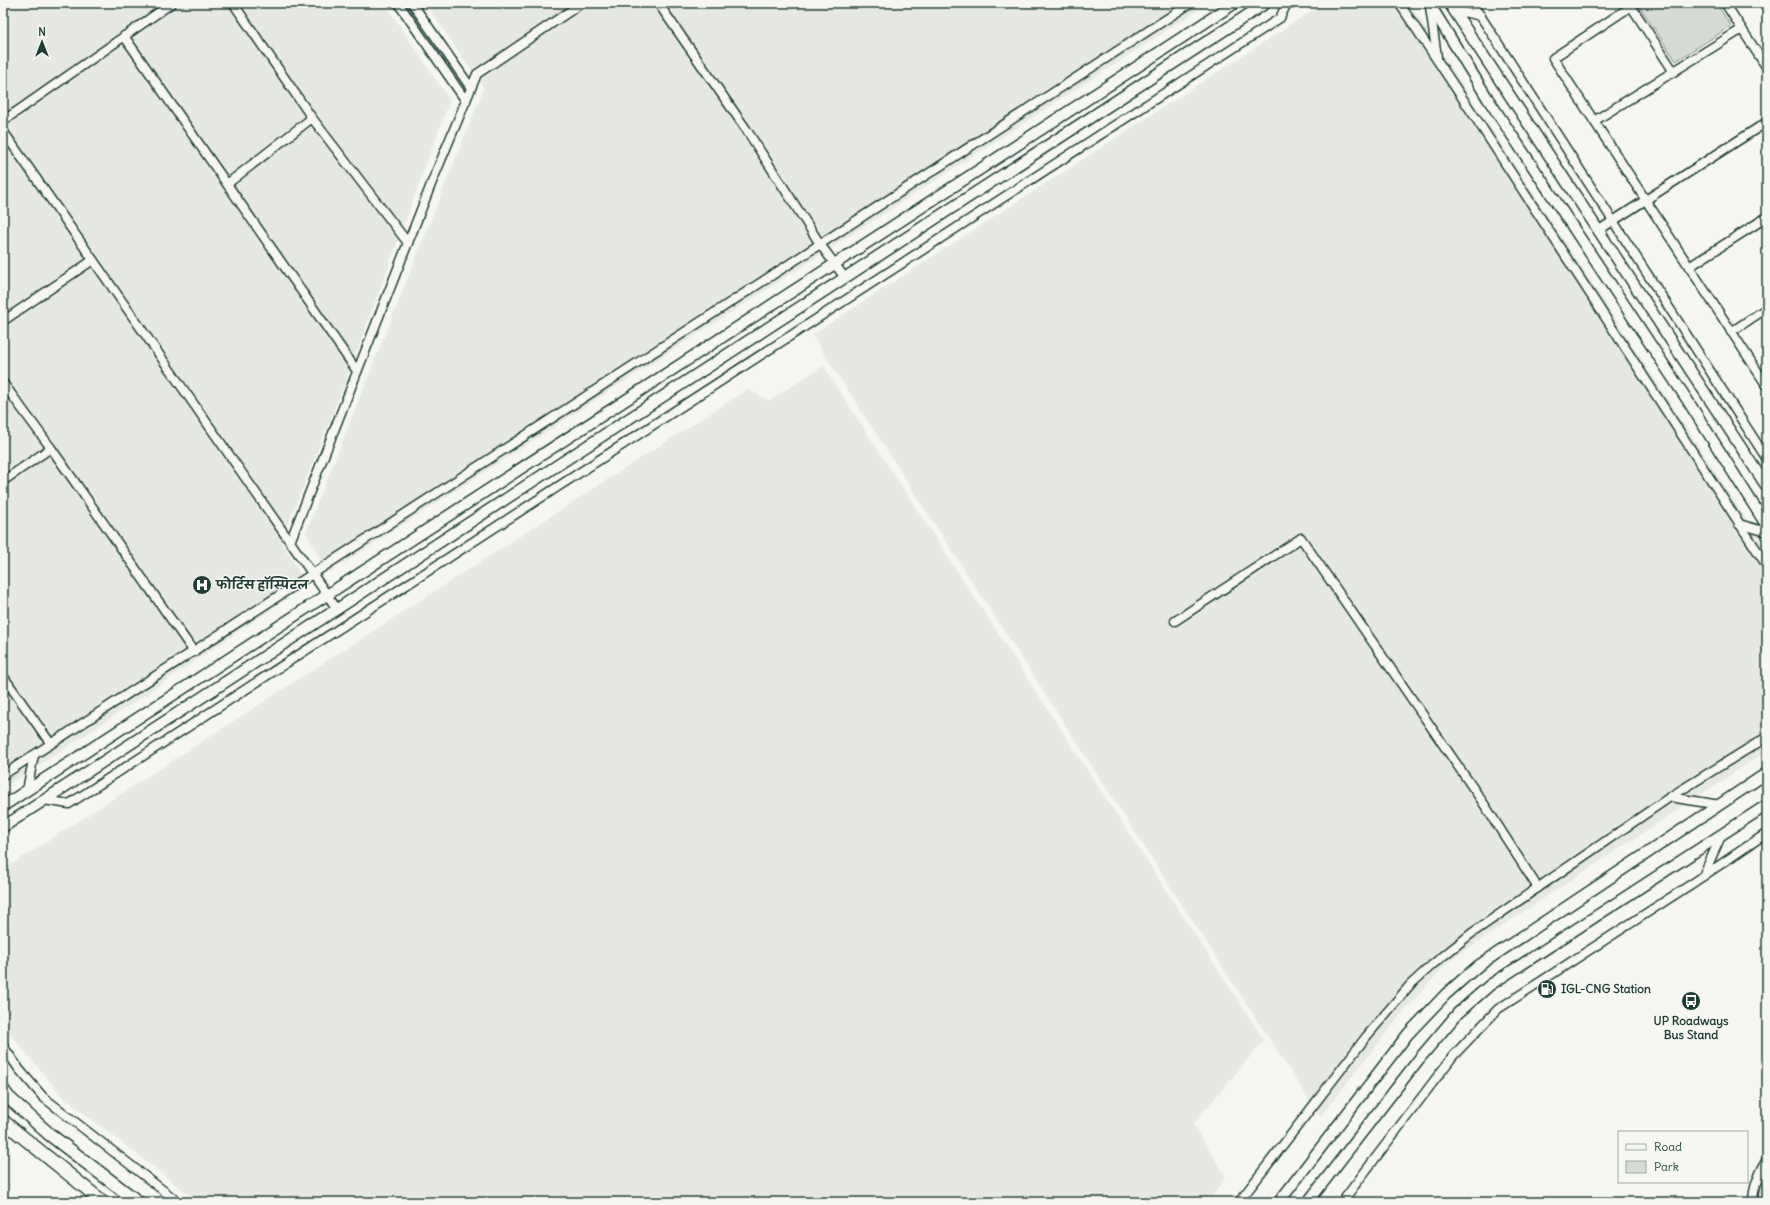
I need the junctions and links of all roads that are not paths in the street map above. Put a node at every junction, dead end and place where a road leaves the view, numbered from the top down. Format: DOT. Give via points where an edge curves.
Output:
graph roads {
  1 [pos="172,3"];
  2 [pos="233,3"];
  3 [pos="398,3"];
  4 [pos="412,3"];
  5 [pos="582,3"];
  6 [pos="658,3"];
  7 [pos="1191,3"];
  8 [pos="1235,3"];
  9 [pos="1266,3"];
  10 [pos="1287,3"];
  11 [pos="1399,3"];
  12 [pos="1472,3"];
  13 [pos="1725,3"];
  14 [pos="1429,4"];
  15 [pos="1633,4"];
  16 [pos="1452,6"];
  17 [pos="1481,16"];
  18 [pos="1742,30"];
  19 [pos="124,36"];
  20 [pos="1437,60"];
  21 [pos="1767,68"];
  22 [pos="1674,72"];
  23 [pos="471,88"];
  24 [pos="466,101"];
  25 [pos="312,118"];
  26 [pos="3,121"];
  27 [pos="1594,121"];
  28 [pos="1767,122"];
  29 [pos="3,131"];
  30 [pos="227,184"];
  31 [pos="1646,200"];
  32 [pos="1767,217"];
  33 [pos="1613,221"];
  34 [pos="1599,230"];
  35 [pos="408,243"];
  36 [pos="820,244"];
  37 [pos="93,260"];
  38 [pos="835,263"];
  39 [pos="1689,267"];
  40 [pos="845,278"];
  41 [pos="1767,308"];
  42 [pos="3,321"];
  43 [pos="1731,332"];
  44 [pos="357,371"];
  45 [pos="3,383"];
  46 [pos="1767,386"];
  47 [pos="50,448"];
  48 [pos="1767,459"];
  49 [pos="3,481"];
  50 [pos="1767,487"];
  51 [pos="1739,524"];
  52 [pos="1767,526"];
  53 [pos="1767,532"];
  54 [pos="290,542"];
  55 [pos="1767,566"];
  56 [pos="313,575"];
  57 [pos="327,595"];
  58 [pos="337,609"];
  59 [pos="1175,621"];
  60 [pos="194,652"];
  61 [pos="3,676"];
  62 [pos="1767,737"];
  63 [pos="51,744"];
  64 [pos="34,755"];
  65 [pos="1767,773"];
  66 [pos="3,775"];
  67 [pos="27,790"];
  68 [pos="1670,797"];
  69 [pos="44,800"];
  70 [pos="1720,805"];
  71 [pos="1767,805"];
  72 [pos="3,806"];
  73 [pos="3,827"];
  74 [pos="1723,833"];
  75 [pos="1767,833"];
  76 [pos="1702,877"];
  77 [pos="1538,888"];
  78 [pos="3,1046"];
  79 [pos="3,1090"];
  80 [pos="3,1121"];
  81 [pos="1767,1159"];
  82 [pos="103,1202"];
  83 [pos="138,1202"];
  84 [pos="178,1202"];
  85 [pos="1239,1202"];
  86 [pos="1279,1202"];
  87 [pos="1308,1202"];
  88 [pos="1342,1202"];
  89 [pos="1752,1202"];
  1 -- 19 [label="street"];
  2 -- 25 [label="street"];
  3 -- 24 [label="street"];
  4 -- 23 [label="street"];
  5 -- 23 [label="street" via="477,74"];
  6 -- 36 [label="street" via="746,129"];
  7 -- 36 [label="street"];
  8 -- 38 [label="street"];
  9 -- 40 [label="street"];
  10 -- 69 [label="street" via="1280,18 69,804"];
  11 -- 20 [label="street"];
  12 -- 17 [label="street"];
  13 -- 18 [label="street"];
  14 -- 20 [label="street"];
  14 -- 52 [label="street" via="1488,99"];
  15 -- 22 [label="street"];
  15 -- 27 [label="street" via="1553,58"];
  16 -- 17 [label="street"];
  16 -- 34 [label="street"];
  17 -- 33 [label="street"];
  18 -- 21 [label="street"];
  18 -- 22 [label="street"];
  19 -- 26 [label="street"];
  19 -- 30 [label="street"];
  20 -- 51 [label="street"];
  22 -- 27 [label="street"];
  23 -- 24 [label="street"];
  24 -- 35 [label="street"];
  25 -- 30 [label="street"];
  25 -- 35 [label="street"];
  27 -- 31 [label="street"];
  28 -- 31 [label="street"];
  29 -- 37 [label="street"];
  30 -- 44 [label="street"];
  31 -- 33 [label="street"];
  31 -- 39 [label="street"];
  32 -- 39 [label="street"];
  33 -- 34 [label="street"];
  33 -- 48 [label="street"];
  34 -- 50 [label="street"];
  35 -- 44 [label="street"];
  36 -- 38 [label="street"];
  36 -- 56 [label="street"];
  37 -- 42 [label="street"];
  37 -- 54 [label="street"];
  38 -- 40 [label="street"];
  38 -- 57 [label="street"];
  39 -- 43 [label="street"];
  40 -- 58 [label="street"];
  41 -- 43 [label="street"];
  43 -- 46 [label="street"];
  44 -- 54 [label="street"];
  45 -- 47 [label="street"];
  47 -- 49 [label="street"];
  47 -- 60 [label="street"];
  51 -- 53 [label="street"];
  51 -- 55 [label="street"];
  54 -- 56 [label="street"];
  56 -- 57 [label="street"];
  56 -- 60 [label="street"];
  57 -- 58 [label="street"];
  57 -- 67 [label="street"];
  58 -- 69 [label="street"];
  59 -- 77 [label="street" via="1301,538 1478,795"];
  60 -- 63 [label="street"];
  61 -- 63 [label="street"];
  62 -- 68 [label="street"];
  63 -- 64 [label="street"];
  64 -- 66 [label="street"];
  64 -- 67 [label="street"];
  65 -- 70 [label="street"];
  67 -- 72 [label="street"];
  68 -- 70 [label="street"];
  68 -- 77 [label="street"];
  69 -- 73 [label="street"];
  70 -- 86 [label="street" via="1478,966 1446,994 1408,1034"];
  71 -- 74 [label="street"];
  74 -- 76 [label="street"];
  74 -- 87 [label="street" via="1485,990 1458,1013"];
  75 -- 76 [label="street"];
  76 -- 88 [label="street" via="1498,1009 1453,1056"];
  77 -- 85 [label="street" via="1472,933 1410,985 1366,1037"];
  78 -- 84 [label="street" via="43,1096"];
  79 -- 83 [label="main road" via="8,1098 49,1134"];
  80 -- 82 [label="main road"];
  81 -- 89 [label="street" via="1754,1187"];
}
